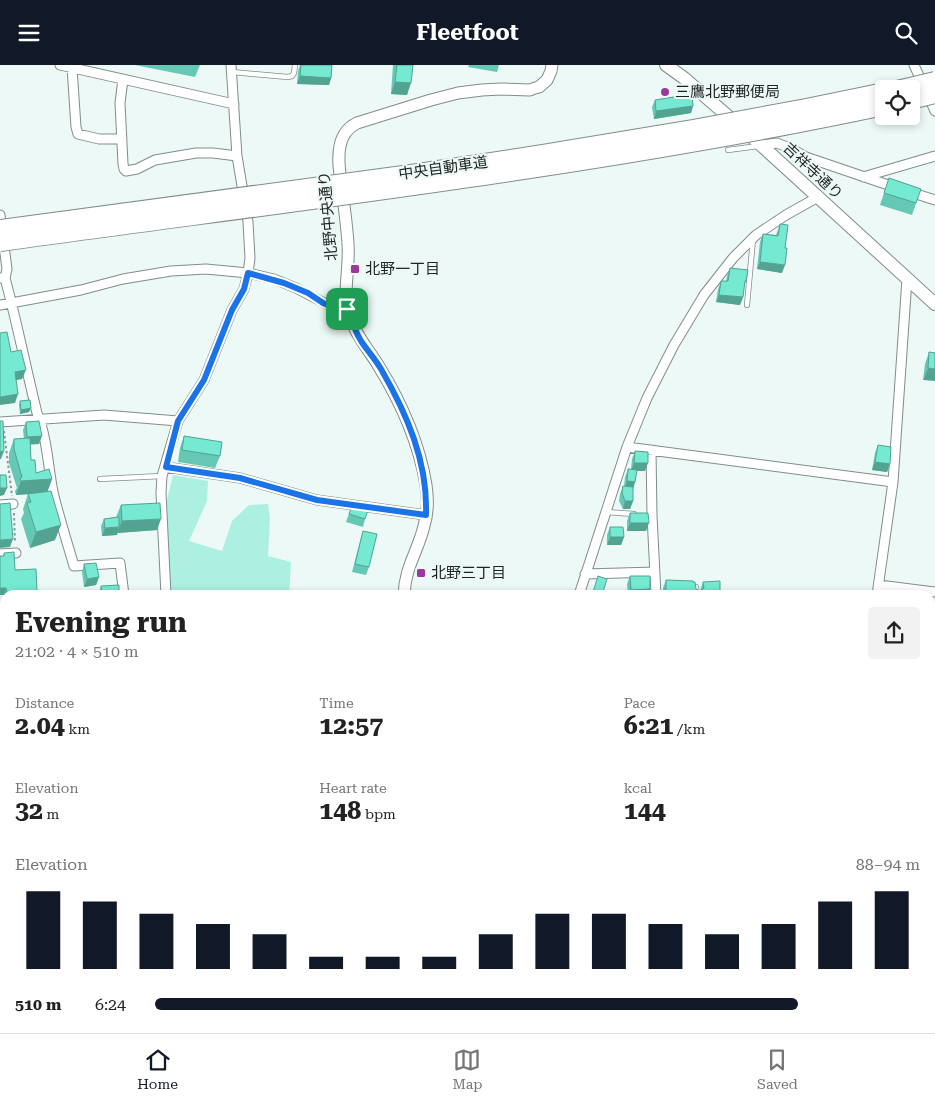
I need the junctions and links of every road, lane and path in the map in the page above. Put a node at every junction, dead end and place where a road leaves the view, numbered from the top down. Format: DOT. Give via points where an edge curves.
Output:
graph roads {
  1 [pos="60,65"];
  2 [pos="295,65"];
  3 [pos="552,65"];
  4 [pos="666,65"];
  5 [pos="914,65"];
  6 [pos="72,68"];
  7 [pos="232,69"];
  8 [pos="123,79"];
  9 [pos="935,80"];
  10 [pos="920,84"];
  11 [pos="875,93"];
  12 [pos="935,95"];
  13 [pos="920,99"];
  14 [pos="234,104"];
  15 [pos="875,109"];
  16 [pos="935,111"];
  17 [pos="122,139"];
  18 [pos="761,145"];
  19 [pos="728,150"];
  20 [pos="237,156"];
  21 [pos="935,156"];
  22 [pos="863,177"];
  23 [pos="818,197"];
  24 [pos="935,200"];
  25 [pos="0,215"];
  26 [pos="0,229"];
  27 [pos="753,238"];
  28 [pos="0,243"];
  29 [pos="248,273"];
  30 [pos="3,278"];
  31 [pos="907,279"];
  32 [pos="12,303"];
  33 [pos="935,304"];
  34 [pos="0,305"];
  35 [pos="746,305"];
  36 [pos="347,309"];
  37 [pos="40,420"];
  38 [pos="178,421"];
  39 [pos="0,422"];
  40 [pos="627,447"];
  41 [pos="651,450"];
  42 [pos="166,467"];
  43 [pos="162,476"];
  44 [pos="100,479"];
  45 [pos="893,481"];
  46 [pos="13,504"];
  47 [pos="0,505"];
  48 [pos="606,512"];
  49 [pos="426,515"];
  50 [pos="636,515"];
  51 [pos="16,553"];
  52 [pos="0,554"];
  53 [pos="654,572"];
  54 [pos="585,574"];
  55 [pos="879,585"];
  56 [pos="696,587"];
  57 [pos="123,590"];
  58 [pos="166,590"];
  59 [pos="404,590"];
  60 [pos="580,590"];
  61 [pos="656,590"];
  62 [pos="696,590"];
  63 [pos="878,590"];
  64 [pos="919,590"];
  1 -- 6 [label="street"];
  2 -- 7 [label="lane" via="294,73 288,77"];
  3 -- 36 [label="street, 北野中央通り" via="544,84 530,90 458,93 368,119 347,130 339,158 349,253 345,292"];
  4 -- 18 [label="main road, 吉祥寺通り"];
  5 -- 16 [label="street"];
  6 -- 8 [label="street"];
  6 -- 17 [label="street" via="78,134 99,139"];
  7 -- 14 [label="street"];
  8 -- 14 [label="street"];
  8 -- 17 [label="street" via="120,103"];
  9 -- 10 [label="highway, bridge"];
  11 -- 26 [label="highway, 中央自動車道, bridge" via="712,125 543,153"];
  12 -- 13 [label="highway, bridge"];
  14 -- 20 [label="street"];
  15 -- 28 [label="highway, 中央自動車道, bridge" via="418,187"];
  17 -- 20 [label="street" via="126,171 155,160 196,153"];
  18 -- 19 [label="lane"];
  18 -- 22 [label="street" via="777,143"];
  18 -- 23 [label="main road, 吉祥寺通り"];
  20 -- 29 [label="street" via="248,222"];
  21 -- 22 [label="street"];
  22 -- 24 [label="street"];
  23 -- 27 [label="street"];
  23 -- 31 [label="main road, 吉祥寺通り"];
  25 -- 30 [label="street" via="8,269"];
  27 -- 35 [label="lane"];
  27 -- 40 [label="street" via="704,295 647,398"];
  29 -- 32 [label="street" via="206,269 171,271"];
  29 -- 36 [label="street" via="284,283 330,306"];
  29 -- 38 [label="street" via="204,380"];
  30 -- 32 [label="street"];
  31 -- 33 [label="main road, 吉祥寺通り"];
  31 -- 45 [label="street"];
  32 -- 34 [label="street"];
  32 -- 37 [label="street"];
  36 -- 49 [label="street, 北野中央通り" via="360,339 393,390 409,424 424,473"];
  37 -- 38 [label="street" via="104,415"];
  37 -- 39 [label="street"];
  37 -- 57 [label="street" via="54,493 74,566 120,563"];
  38 -- 42 [label="street"];
  40 -- 41 [label="street"];
  40 -- 48 [label="street"];
  41 -- 45 [label="street"];
  41 -- 53 [label="street" via="648,516"];
  42 -- 43 [label="street"];
  42 -- 49 [label="street" via="240,478 317,500"];
  43 -- 44 [label="lane"];
  43 -- 58 [label="street"];
  45 -- 55 [label="street"];
  46 -- 47 [label="street"];
  48 -- 50 [label="lane"];
  48 -- 54 [label="street"];
  49 -- 59 [label="street, 北野中央通り"];
  51 -- 52 [label="street"];
  53 -- 54 [label="street"];
  53 -- 61 [label="street"];
  54 -- 60 [label="street"];
  55 -- 63 [label="street"];
  55 -- 64 [label="street"];
  56 -- 62 [label="lane"];
}
